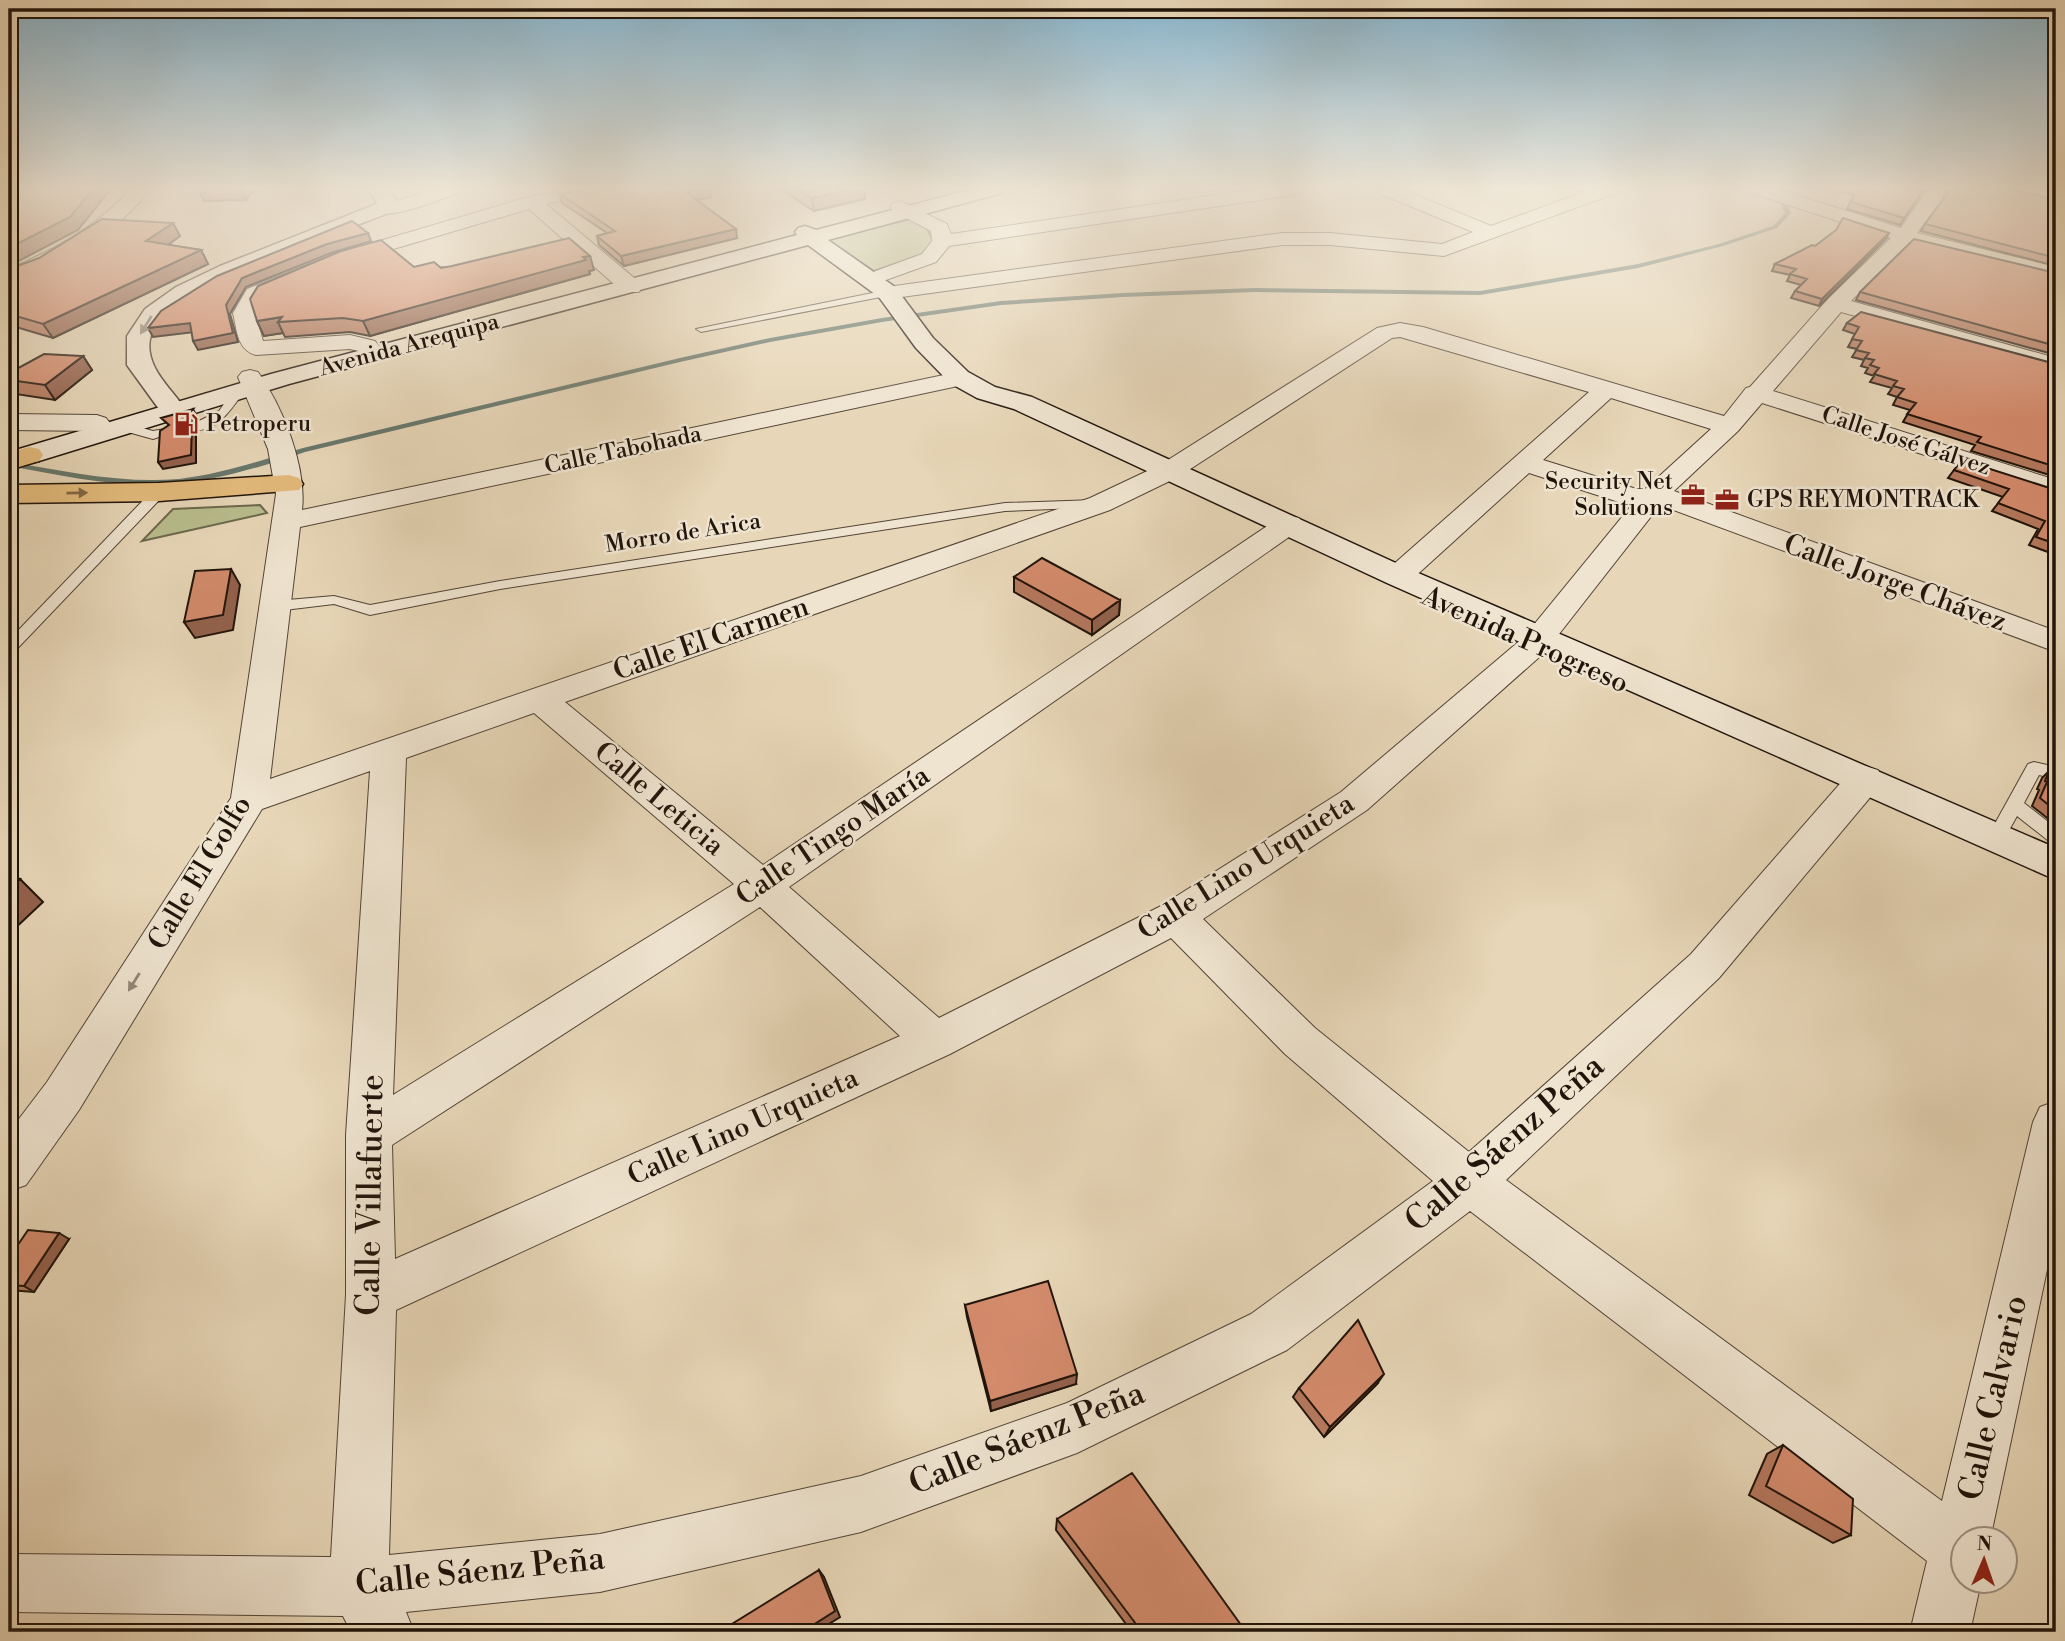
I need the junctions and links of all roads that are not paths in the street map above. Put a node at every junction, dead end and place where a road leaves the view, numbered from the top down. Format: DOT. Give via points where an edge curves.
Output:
graph roads {
  1 [pos="32,266"];
  2 [pos="239,266"];
  3 [pos="323,266"];
  4 [pos="606,266"];
  5 [pos="692,266"];
  6 [pos="842,266"];
  7 [pos="918,266"];
  8 [pos="1074,266"];
  9 [pos="1875,266"];
  10 [pos="2026,266"];
  11 [pos="2056,273"];
  12 [pos="9,277"];
  13 [pos="627,283"];
  14 [pos="883,290"];
  15 [pos="1836,304"];
  16 [pos="701,330"];
  17 [pos="368,346"];
  18 [pos="2056,365"];
  19 [pos="958,379"];
  20 [pos="248,385"];
  21 [pos="1607,389"];
  22 [pos="1755,393"];
  23 [pos="171,405"];
  24 [pos="9,422"];
  25 [pos="109,424"];
  26 [pos="1729,426"];
  27 [pos="197,427"];
  28 [pos="165,433"];
  29 [pos="15,456"];
  30 [pos="1525,463"];
  31 [pos="287,475"];
  32 [pos="1162,475"];
  33 [pos="2056,489"];
  34 [pos="159,492"];
  35 [pos="9,494"];
  36 [pos="1651,498"];
  37 [pos="1100,504"];
  38 [pos="288,521"];
  39 [pos="1284,527"];
  40 [pos="1398,576"];
  41 [pos="276,606"];
  42 [pos="1538,641"];
  43 [pos="2056,642"];
  44 [pos="9,649"];
  45 [pos="539,699"];
  46 [pos="389,751"];
  47 [pos="2056,773"];
  48 [pos="1862,783"];
  49 [pos="249,800"];
  50 [pos="2005,822"];
  51 [pos="2056,837"];
  52 [pos="2056,866"];
  53 [pos="2056,882"];
  54 [pos="762,886"];
  55 [pos="1175,917"];
  56 [pos="935,1041"];
  57 [pos="2056,1122"];
  58 [pos="369,1135"];
  59 [pos="9,1169"];
  60 [pos="1470,1182"];
  61 [pos="2043,1244"];
  62 [pos="371,1295"];
  63 [pos="1967,1526"];
  64 [pos="1950,1542"];
  65 [pos="9,1583"];
  66 [pos="1950,1591"];
  67 [pos="371,1610"];
  68 [pos="1940,1632"];
  1 -- 12 [label="street"];
  2 -- 23 [label="main road, one-way" via="184,292 153,314 139,336 139,365"];
  3 -- 17 [label="street" via="255,294 244,313 252,344 256,348 350,342"];
  4 -- 13 [label="street"];
  5 -- 13 [label="main road, Avenida Arequipa"];
  6 -- 14 [label="main road"];
  7 -- 14 [label="street"];
  8 -- 14 [label="street"];
  9 -- 15 [label="street, Calle Lino Urquieta"];
  10 -- 11 [label="street"];
  13 -- 17 [label="main road, Avenida Arequipa"];
  13 -- 20 [label="main road, Avenida Arequipa"];
  14 -- 16 [label="lane"];
  14 -- 19 [label="main road, Avenida Progreso"];
  15 -- 18 [label="street"];
  15 -- 22 [label="street, Calle Lino Urquieta"];
  17 -- 20 [label="main road, Avenida Arequipa"];
  19 -- 32 [label="main road, Avenida Progreso" via="995,397 1008,409"];
  19 -- 38 [label="street, Calle Tabohada"];
  20 -- 23 [label="main road, Avenida Arequipa"];
  20 -- 27 [label="lane" via="223,414"];
  20 -- 31 [label="street, Calle El Golfo" via="276,438"];
  21 -- 26 [label="street, Calle El Carmen"];
  21 -- 30 [label="street"];
  21 -- 32 [label="street, Calle El Carmen" via="1400,330 1385,333"];
  22 -- 26 [label="street, Calle Lino Urquieta"];
  22 -- 33 [label="street, Calle José Gálvez"];
  23 -- 25 [label="main road, Avenida Arequipa"];
  24 -- 25 [label="street"];
  25 -- 28 [label="lane" via="153,435"];
  25 -- 29 [label="main road, Avenida Arequipa"];
  26 -- 36 [label="street, Calle Lino Urquieta"];
  30 -- 36 [label="street, Calle Jorge Chávez"];
  30 -- 40 [label="street"];
  31 -- 34 [label="main road"];
  31 -- 38 [label="street, Calle El Golfo"];
  32 -- 37 [label="street, Calle El Carmen"];
  32 -- 39 [label="main road, Avenida Progreso"];
  35 -- 34 [label="main road, one-way"];
  34 -- 44 [label="lane"];
  36 -- 42 [label="street, Calle Lino Urquieta"];
  36 -- 43 [label="street, Calle Jorge Chávez"];
  37 -- 41 [label="lane, Morro de Arica" via="1005,506 500,585 370,610 334,600"];
  37 -- 45 [label="street, Calle El Carmen"];
  38 -- 41 [label="street, Calle El Golfo"];
  39 -- 40 [label="main road, Avenida Progreso"];
  39 -- 42 [label="main road, Avenida Progreso"];
  39 -- 54 [label="street, Calle Tingo María"];
  40 -- 42 [label="main road, Avenida Progreso"];
  41 -- 49 [label="street, Calle El Golfo"];
  42 -- 48 [label="main road, Avenida Progreso"];
  42 -- 55 [label="street, Calle Lino Urquieta" via="1354,801"];
  45 -- 46 [label="street, Calle El Carmen"];
  45 -- 54 [label="street, Calle Leticia"];
  46 -- 49 [label="street, Calle El Carmen"];
  46 -- 58 [label="street, Calle Villafuerte"];
  47 -- 50 [label="lane" via="2034,768"];
  48 -- 50 [label="main road, Avenida Progreso"];
  48 -- 53 [label="main road, Avenida Progreso"];
  48 -- 60 [label="street, Calle Sáenz Peña" via="1705,966"];
  49 -- 59 [label="street, Calle El Golfo, one-way" via="63,1096"];
  50 -- 51 [label="lane"];
  50 -- 52 [label="main road, Avenida Progreso"];
  54 -- 56 [label="street, Calle Leticia"];
  54 -- 58 [label="street, Calle Tingo María"];
  55 -- 56 [label="street, Calle Lino Urquieta"];
  55 -- 60 [label="street" via="1300,1041"];
  56 -- 62 [label="street, Calle Lino Urquieta"];
  57 -- 61 [label="street, Calle Calvario"];
  58 -- 62 [label="street, Calle Villafuerte"];
  60 -- 64 [label="street"];
  60 -- 67 [label="street, Calle Sáenz Peña" via="1269,1332 1077,1426 861,1504"];
  61 -- 63 [label="street, Calle Calvario"];
  62 -- 67 [label="street, Calle Villafuerte"];
  65 -- 67 [label="street, Calle Sáenz Peña"];
  66 -- 68 [label="street, Calle Calvario"];
}
